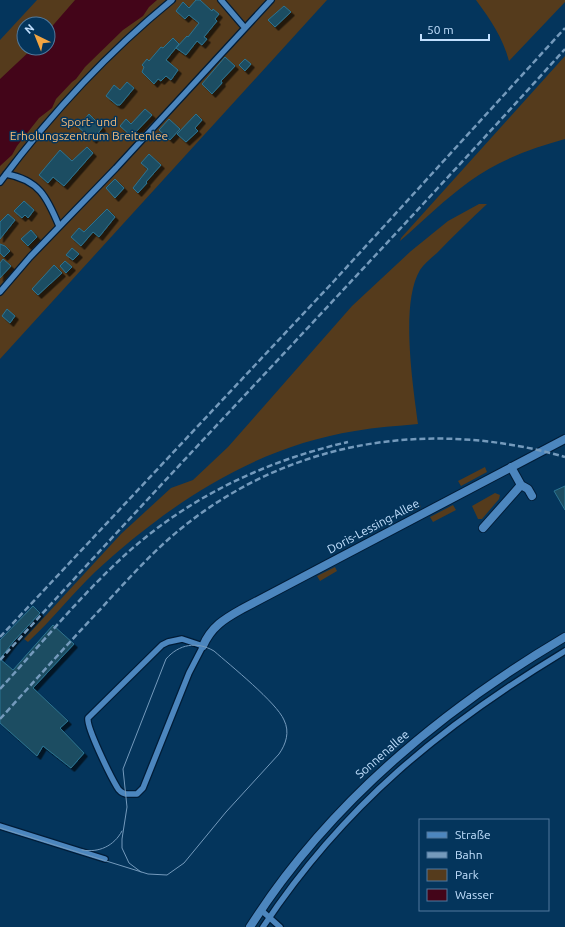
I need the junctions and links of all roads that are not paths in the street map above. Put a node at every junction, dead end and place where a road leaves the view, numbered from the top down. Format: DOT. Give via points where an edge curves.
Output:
graph roads {
  1 [pos="172,0"];
  2 [pos="221,0"];
  3 [pos="271,0"];
  4 [pos="245,28"];
  5 [pos="6,174"];
  6 [pos="0,182"];
  7 [pos="59,226"];
  8 [pos="0,292"];
  9 [pos="565,439"];
  10 [pos="511,467"];
  11 [pos="522,486"];
  12 [pos="532,496"];
  13 [pos="483,528"];
  14 [pos="565,637"];
  15 [pos="203,646"];
  16 [pos="565,652"];
  17 [pos="0,826"];
  18 [pos="105,859"];
  19 [pos="261,910"];
  20 [pos="269,917"];
  21 [pos="250,927"];
  22 [pos="263,927"];
  23 [pos="280,927"];
  1 -- 5 [label="lane" via="98,68 51,119"];
  2 -- 4 [label="lane"];
  3 -- 4 [label="lane"];
  4 -- 7 [label="lane"];
  5 -- 6 [label="lane"];
  5 -- 7 [label="lane" via="37,186 48,201"];
  7 -- 8 [label="lane"];
  9 -- 10 [label="street, Doris-Lessing-Allee"];
  10 -- 11 [label="street"];
  10 -- 15 [label="street, Doris-Lessing-Allee" via="219,622"];
  11 -- 12 [label="street" via="528,489"];
  11 -- 13 [label="street"];
  14 -- 19 [label="street, Sonnenallee" via="484,688 387,765 309,845"];
  15 -- 15 [label="lane" via="182,639 162,645 88,718 94,739 117,786 124,793 137,794 143,788 189,673"];
  16 -- 20 [label="lane" via="490,699 436,738 364,801 324,845"];
  17 -- 18 [label="lane"];
  19 -- 20 [label="lane"];
  19 -- 21 [label="street, Sonnenallee"];
  20 -- 22 [label="lane"];
  20 -- 23 [label="lane"];
}
